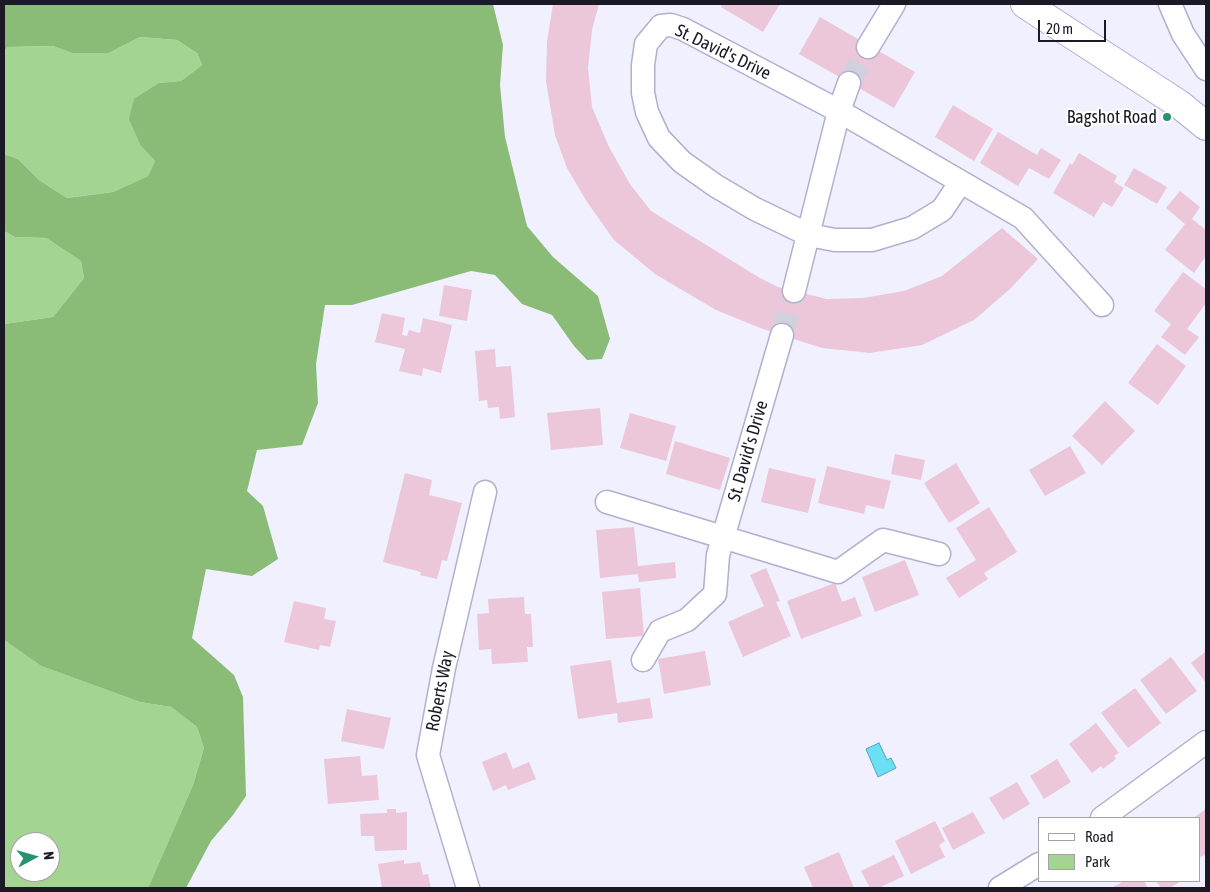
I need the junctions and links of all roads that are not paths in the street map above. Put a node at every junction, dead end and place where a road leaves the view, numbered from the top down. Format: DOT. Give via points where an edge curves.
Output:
graph roads {
  1 [pos="894,4"];
  2 [pos="1026,4"];
  3 [pos="1170,4"];
  4 [pos="868,47"];
  5 [pos="1206,68"];
  6 [pos="849,83"];
  7 [pos="838,111"];
  8 [pos="1206,126"];
  9 [pos="960,183"];
  10 [pos="809,235"];
  11 [pos="794,291"];
  12 [pos="1102,305"];
  13 [pos="782,335"];
  14 [pos="485,492"];
  15 [pos="607,502"];
  16 [pos="720,547"];
  17 [pos="939,554"];
  18 [pos="643,660"];
  19 [pos="1206,742"];
  20 [pos="1103,817"];
  21 [pos="1038,865"];
  22 [pos="468,888"];
  23 [pos="1000,888"];
  1 -- 4 [label="street"];
  2 -- 8 [label="main road" via="1179,104"];
  3 -- 5 [label="street" via="1183,34"];
  6 -- 7 [label="street"];
  7 -- 9 [label="street, St. David's Drive"];
  7 -- 10 [label="street"];
  7 -- 10 [label="street, St. David's Drive" via="683,29 661,26 646,44 643,93 647,112 659,138 682,162 716,186 754,209"];
  9 -- 10 [label="street, St. David's Drive" via="942,210 912,228 872,240 835,240"];
  9 -- 12 [label="street" via="1023,218"];
  10 -- 11 [label="street"];
  13 -- 16 [label="street, St. David's Drive"];
  14 -- 22 [label="street, Roberts Way" via="444,668 428,755"];
  15 -- 16 [label="street"];
  16 -- 17 [label="street" via="838,572 883,540"];
  16 -- 18 [label="street, St. David's Drive" via="715,594 688,620 660,631"];
  19 -- 20 [label="street"];
  21 -- 23 [label="street"];
}
